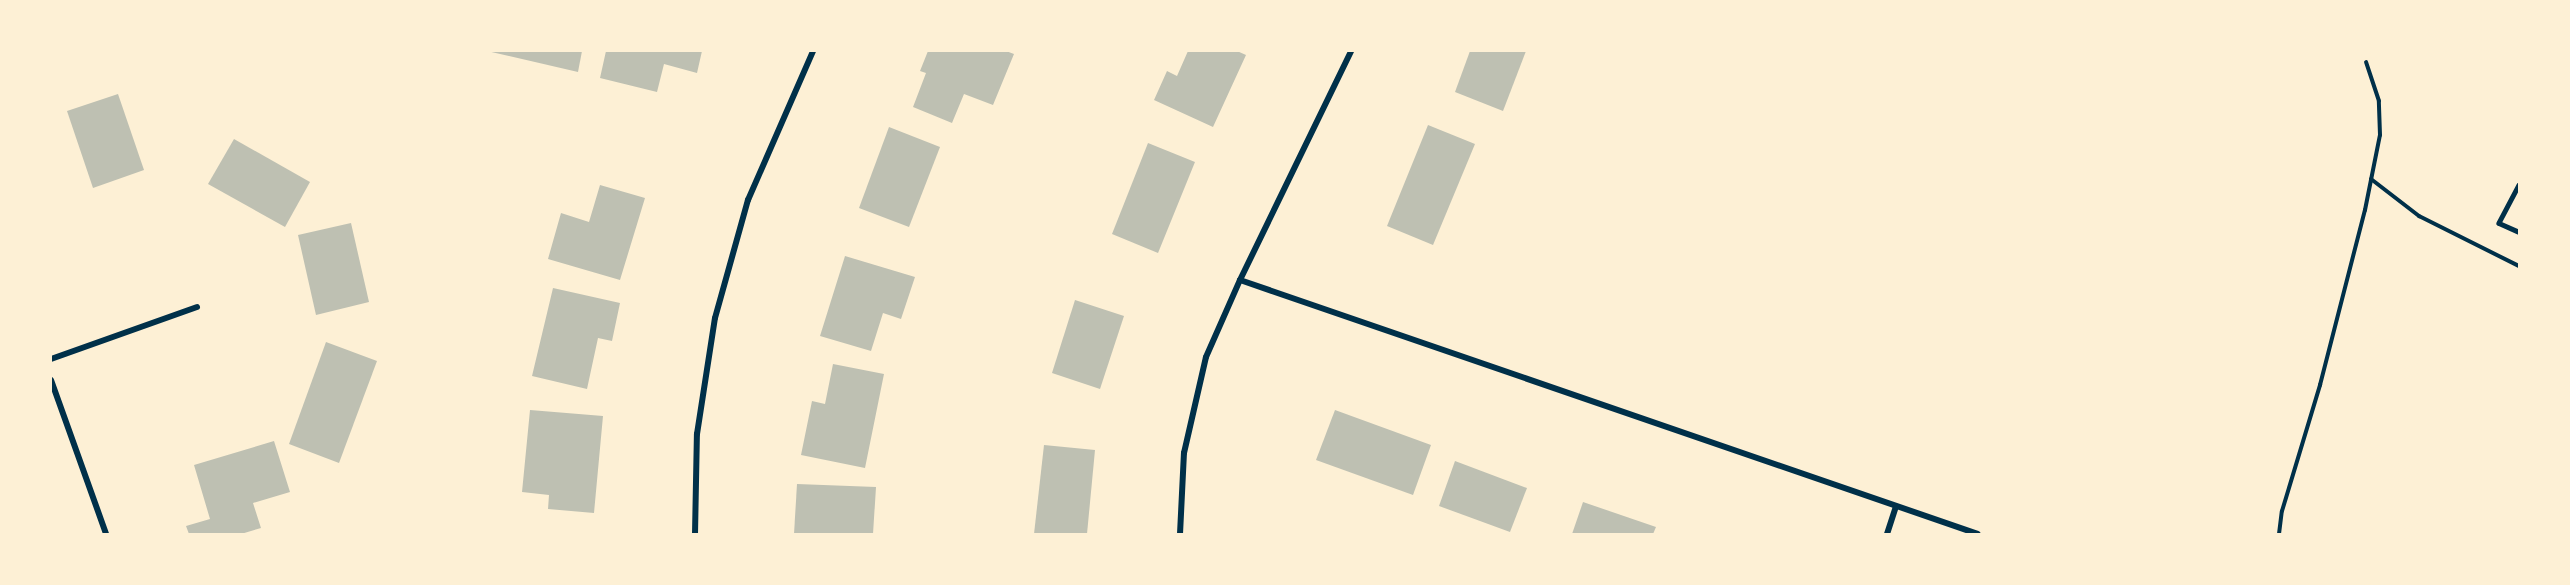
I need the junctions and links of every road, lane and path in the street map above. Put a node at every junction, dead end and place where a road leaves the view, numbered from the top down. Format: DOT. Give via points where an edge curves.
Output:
graph roads {
  1 [pos="813,51"];
  2 [pos="1351,51"];
  3 [pos="2366,62"];
  4 [pos="2371,179"];
  5 [pos="2519,185"];
  6 [pos="2519,232"];
  7 [pos="2519,266"];
  8 [pos="1240,280"];
  9 [pos="197,307"];
  10 [pos="51,360"];
  11 [pos="51,380"];
  12 [pos="1896,506"];
  13 [pos="106,534"];
  14 [pos="695,534"];
  15 [pos="1180,534"];
  16 [pos="1887,534"];
  17 [pos="1978,534"];
  18 [pos="2279,534"];
  1 -- 14 [label="street" via="748,200 715,318 698,434"];
  2 -- 8 [label="street"];
  3 -- 4 [label="path" via="2379,101 2380,135"];
  4 -- 7 [label="path" via="2419,216"];
  4 -- 18 [label="path"];
  5 -- 6 [label="lane" via="2499,223"];
  8 -- 12 [label="street"];
  8 -- 15 [label="street" via="1206,357 1184,453"];
  9 -- 10 [label="street"];
  11 -- 13 [label="street"];
  12 -- 16 [label="street"];
  12 -- 17 [label="street"];
}
